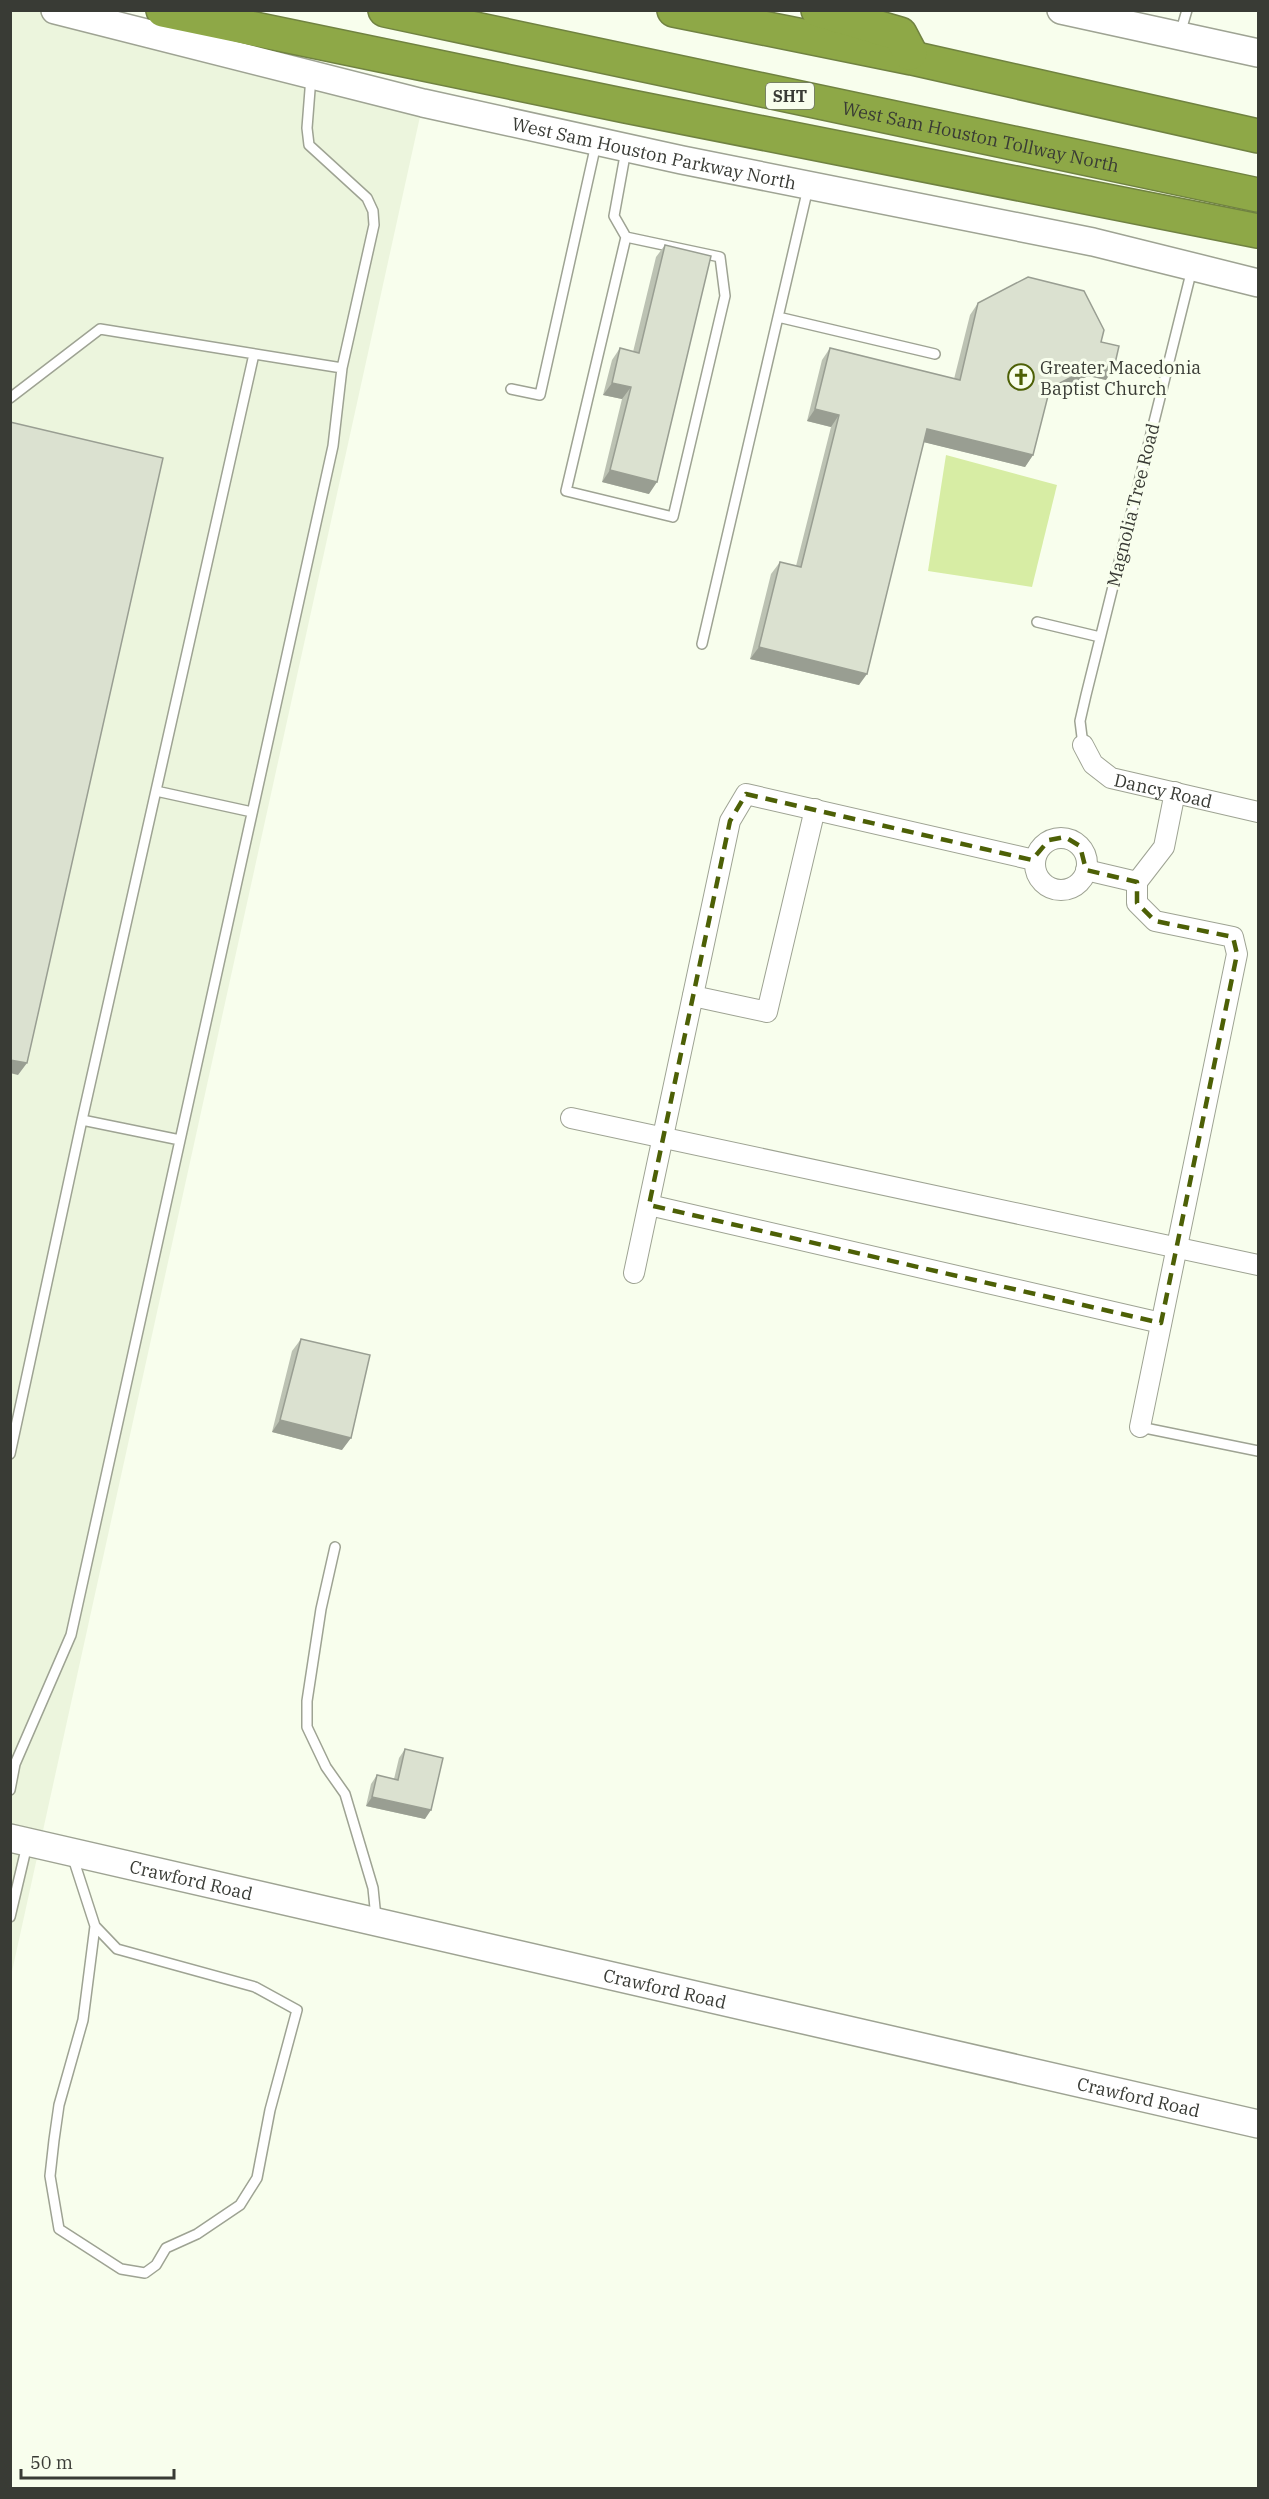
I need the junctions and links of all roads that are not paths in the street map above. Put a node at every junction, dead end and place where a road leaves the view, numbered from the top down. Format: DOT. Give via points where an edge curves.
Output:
graph roads {
  1 [pos="55,10"];
  2 [pos="163,10"];
  3 [pos="385,10"];
  4 [pos="674,10"];
  5 [pos="818,10"];
  6 [pos="1061,10"];
  7 [pos="1187,10"];
  8 [pos="1180,36"];
  9 [pos="1258,53"];
  10 [pos="912,58"];
  11 [pos="312,75"];
  12 [pos="1258,136"];
  13 [pos="597,141"];
  14 [pos="627,148"];
  15 [pos="808,186"];
  16 [pos="1258,195"];
  17 [pos="1258,231"];
  18 [pos="626,237"];
  19 [pos="1192,267"];
  20 [pos="1258,283"];
  21 [pos="778,317"];
  22 [pos="254,354"];
  23 [pos="935,354"];
  24 [pos="342,368"];
  25 [pos="511,389"];
  26 [pos="10,398"];
  27 [pos="1036,622"];
  28 [pos="1100,637"];
  29 [pos="702,644"];
  30 [pos="1083,745"];
  31 [pos="156,792"];
  32 [pos="1175,792"];
  33 [pos="815,809"];
  34 [pos="252,812"];
  35 [pos="1258,812"];
  36 [pos="1034,860"];
  37 [pos="1086,870"];
  38 [pos="1137,882"];
  39 [pos="693,996"];
  40 [pos="571,1118"];
  41 [pos="81,1120"];
  42 [pos="663,1138"];
  43 [pos="180,1140"];
  44 [pos="649,1205"];
  45 [pos="1177,1247"];
  46 [pos="1258,1265"];
  47 [pos="634,1273"];
  48 [pos="1161,1323"];
  49 [pos="1140,1427"];
  50 [pos="1258,1451"];
  51 [pos="10,1454"];
  52 [pos="335,1547"];
  53 [pos="13,1763"];
  54 [pos="10,1790"];
  55 [pos="19,1840"];
  56 [pos="72,1853"];
  57 [pos="10,1917"];
  58 [pos="376,1923"];
  59 [pos="95,1926"];
  60 [pos="1258,2124"];
  1 -- 11 [label="main road, West Sam Houston Parkway North"];
  2 -- 17 [label="highway"];
  3 -- 16 [label="highway, West Sam Houston Tollway North / SHT"];
  4 -- 10 [label="highway"];
  5 -- 10 [label="highway" via="900,34"];
  6 -- 8 [label="main road"];
  7 -- 8 [label="lane"];
  8 -- 9 [label="main road"];
  10 -- 12 [label="highway"];
  11 -- 13 [label="main road, West Sam Houston Parkway North"];
  11 -- 24 [label="lane" via="309,145 367,198 373,211 374,225"];
  13 -- 14 [label="main road, West Sam Houston Parkway North"];
  13 -- 25 [label="lane" via="540,395"];
  14 -- 15 [label="main road, West Sam Houston Parkway North"];
  14 -- 18 [label="lane" via="614,216"];
  15 -- 19 [label="main road, West Sam Houston Parkway North" via="1093,242"];
  15 -- 21 [label="lane"];
  18 -- 18 [label="lane" via="566,491 673,517 725,296 720,257"];
  19 -- 20 [label="main road, West Sam Houston Parkway North"];
  19 -- 28 [label="lane, Magnolia Tree Road"];
  21 -- 23 [label="lane"];
  21 -- 29 [label="lane"];
  22 -- 24 [label="lane"];
  22 -- 26 [label="lane" via="100,328"];
  22 -- 31 [label="lane"];
  24 -- 34 [label="lane" via="333,446"];
  27 -- 28 [label="lane"];
  28 -- 30 [label="lane, Magnolia Tree Road" via="1080,720"];
  30 -- 32 [label="street, Dancy Road" via="1093,764 1111,778"];
  31 -- 34 [label="lane"];
  31 -- 41 [label="lane"];
  32 -- 35 [label="street, Dancy Road"];
  32 -- 38 [label="street" via="1164,847"];
  33 -- 36 [label="street"];
  33 -- 39 [label="street" via="746,794 730,821"];
  33 -- 39 [label="street" via="767,1012"];
  34 -- 43 [label="lane"];
  36 -- 37 [label="street" via="1044,884 1060,890 1077,885"];
  36 -- 37 [label="street" via="1042,845 1065,837 1080,846 1087,861"];
  37 -- 38 [label="street"];
  38 -- 45 [label="street" via="1137,903 1155,921 1233,937 1237,954"];
  39 -- 42 [label="street"];
  40 -- 42 [label="street"];
  41 -- 43 [label="lane"];
  41 -- 51 [label="lane"];
  42 -- 44 [label="street"];
  42 -- 45 [label="street"];
  43 -- 53 [label="lane" via="71,1635"];
  44 -- 47 [label="street"];
  44 -- 48 [label="street"];
  45 -- 46 [label="street"];
  45 -- 48 [label="street"];
  48 -- 49 [label="street"];
  49 -- 50 [label="lane"];
  52 -- 58 [label="lane" via="319,1620 307,1727 326,1767 345,1794 373,1887"];
  53 -- 54 [label="lane"];
  55 -- 56 [label="main road, Crawford Road"];
  55 -- 57 [label="lane"];
  56 -- 58 [label="main road, Crawford Road"];
  56 -- 59 [label="lane"];
  58 -- 60 [label="main road, Crawford Road"];
  59 -- 59 [label="lane" via="117,1948 255,1987 297,2010 270,2110 257,2178 240,2205 197,2234 166,2247 156,2265 145,2272 121,2269 60,2229 50,2176 59,2105 83,2020"];
}
